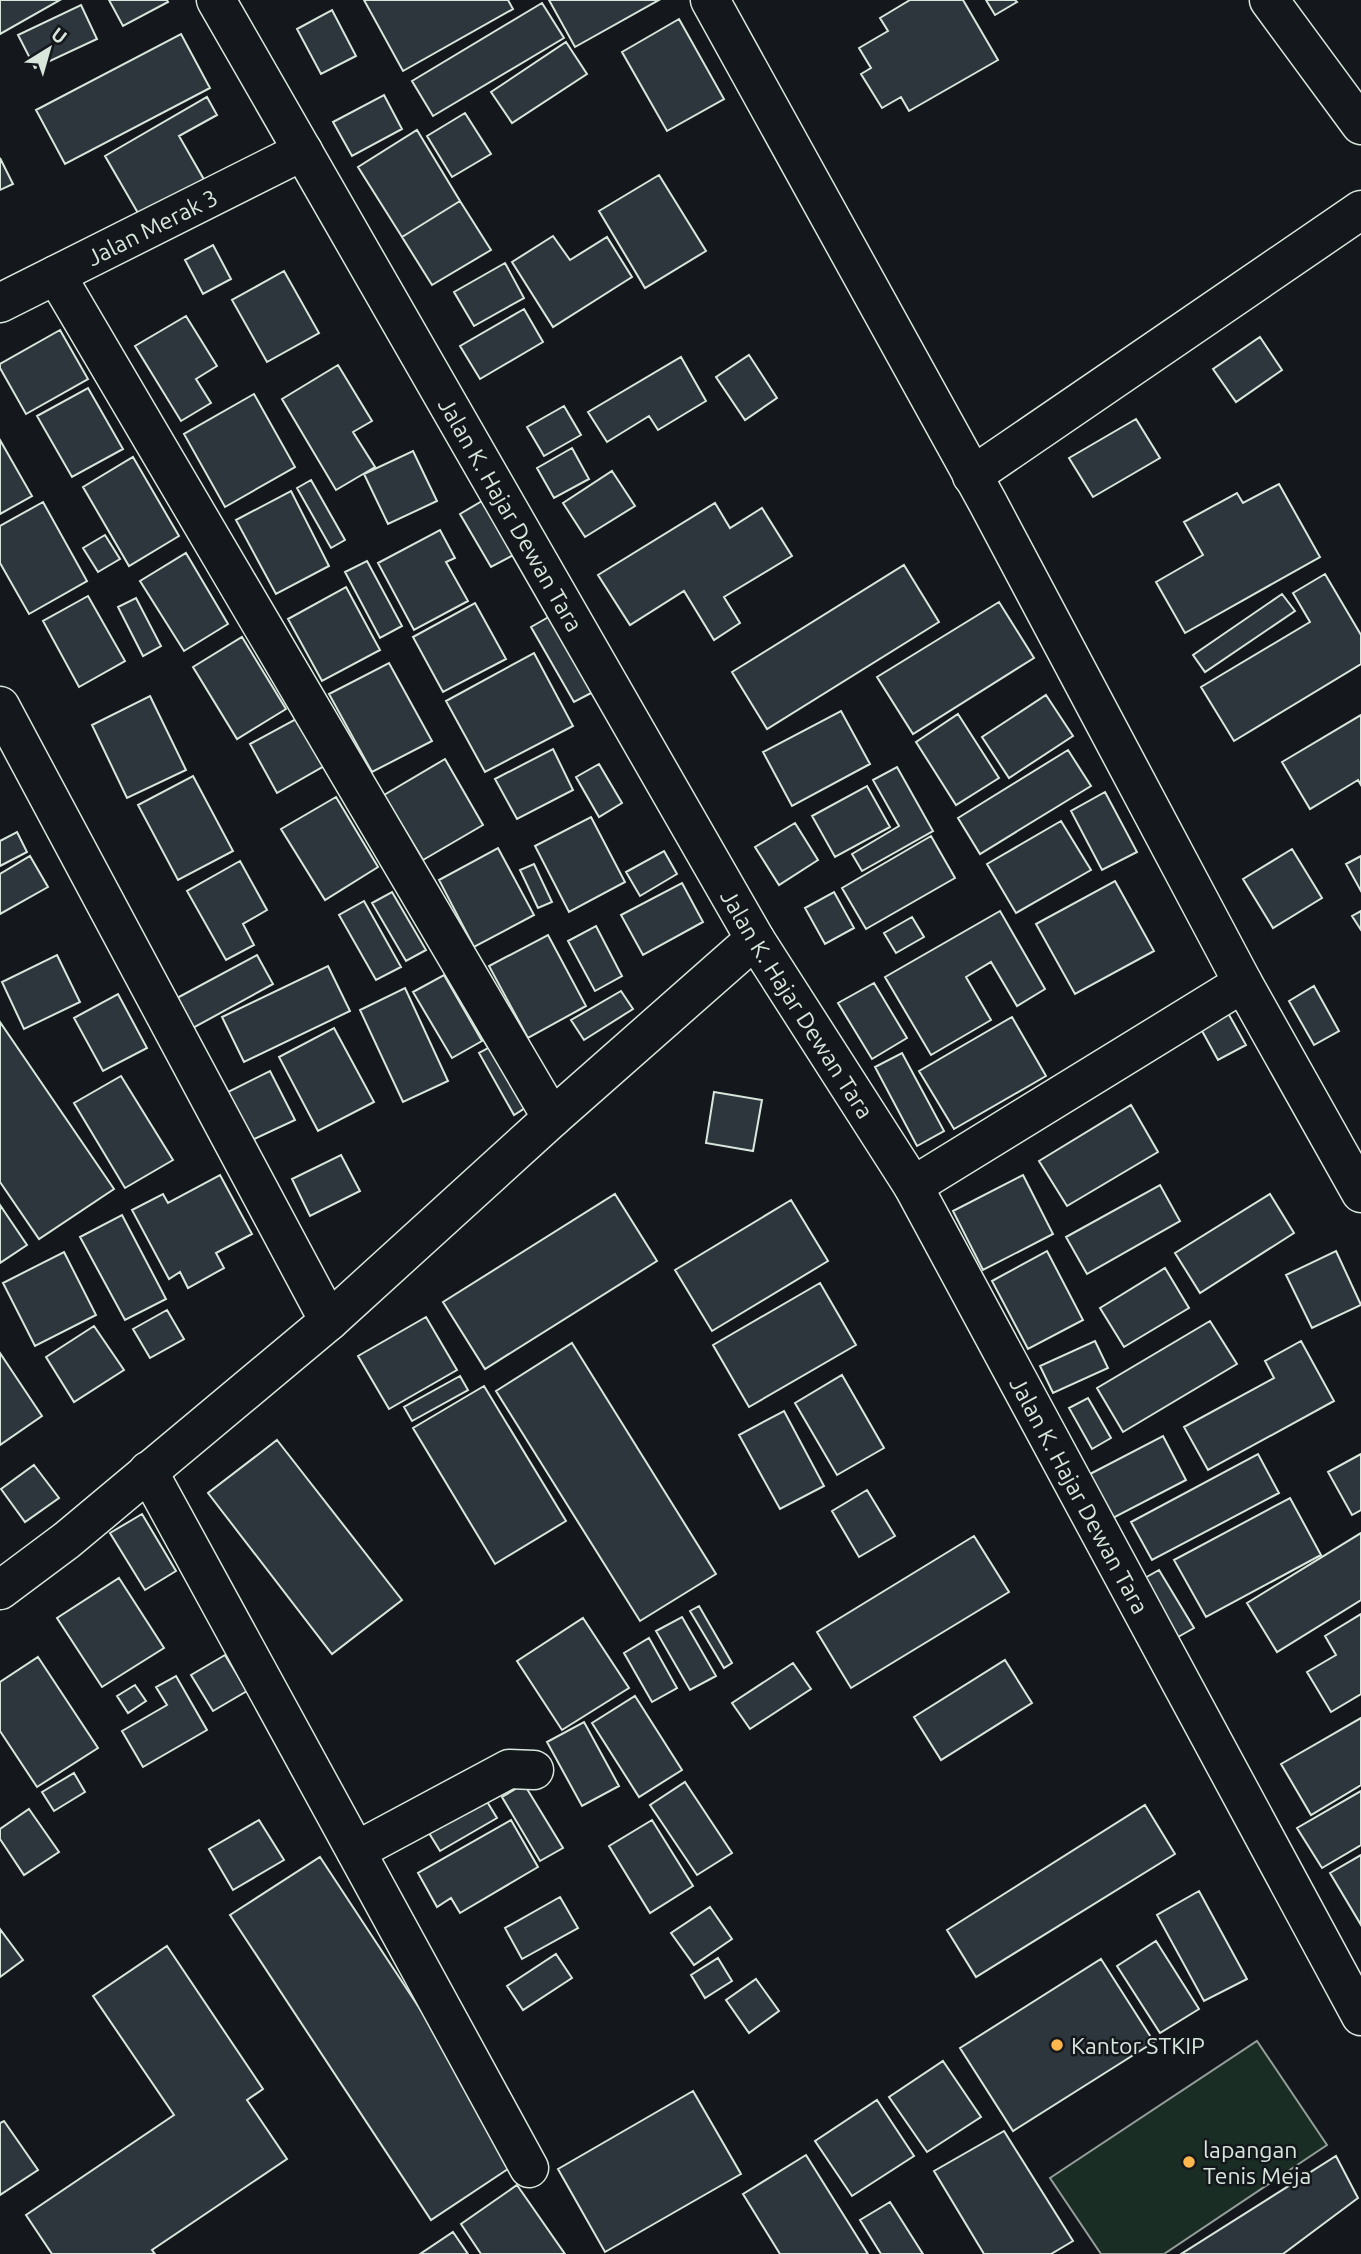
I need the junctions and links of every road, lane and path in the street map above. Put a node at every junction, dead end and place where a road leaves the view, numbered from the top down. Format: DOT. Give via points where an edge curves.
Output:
graph roads {
  1 [pos="216,0"];
  2 [pos="710,0"];
  3 [pos="1269,0"];
  4 [pos="1361,125"];
  5 [pos="303,150"];
  6 [pos="1361,211"];
  7 [pos="56,275"];
  8 [pos="0,303"];
  9 [pos="972,476"];
  10 [pos="0,706"];
  11 [pos="755,939"];
  12 [pos="1243,983"];
  13 [pos="552,1118"];
  14 [pos="912,1186"];
  15 [pos="1361,1193"];
  16 [pos="329,1321"];
  17 [pos="148,1471"];
  18 [pos="0,1590"];
  19 [pos="534,1770"];
  20 [pos="356,1851"];
  21 [pos="1361,2016"];
  22 [pos="529,2168"];
  1 -- 5 [label="street, Jalan K. Hajar Dewan Tara"];
  2 -- 9 [label="street"];
  3 -- 4 [label="street"];
  5 -- 7 [label="street, Jalan Merak 3"];
  5 -- 11 [label="street, Jalan K. Hajar Dewan Tara"];
  6 -- 9 [label="street"];
  7 -- 8 [label="street, Jalan Merak 3"];
  7 -- 13 [label="street"];
  9 -- 12 [label="street"];
  10 -- 16 [label="street"];
  11 -- 13 [label="street"];
  11 -- 14 [label="street, Jalan K. Hajar Dewan Tara"];
  12 -- 14 [label="street"];
  12 -- 15 [label="street"];
  13 -- 16 [label="street"];
  14 -- 21 [label="street, Jalan K. Hajar Dewan Tara"];
  16 -- 17 [label="street"];
  17 -- 18 [label="street"];
  17 -- 20 [label="street"];
  19 -- 20 [label="street" via="509,1769"];
  20 -- 22 [label="street"];
}
